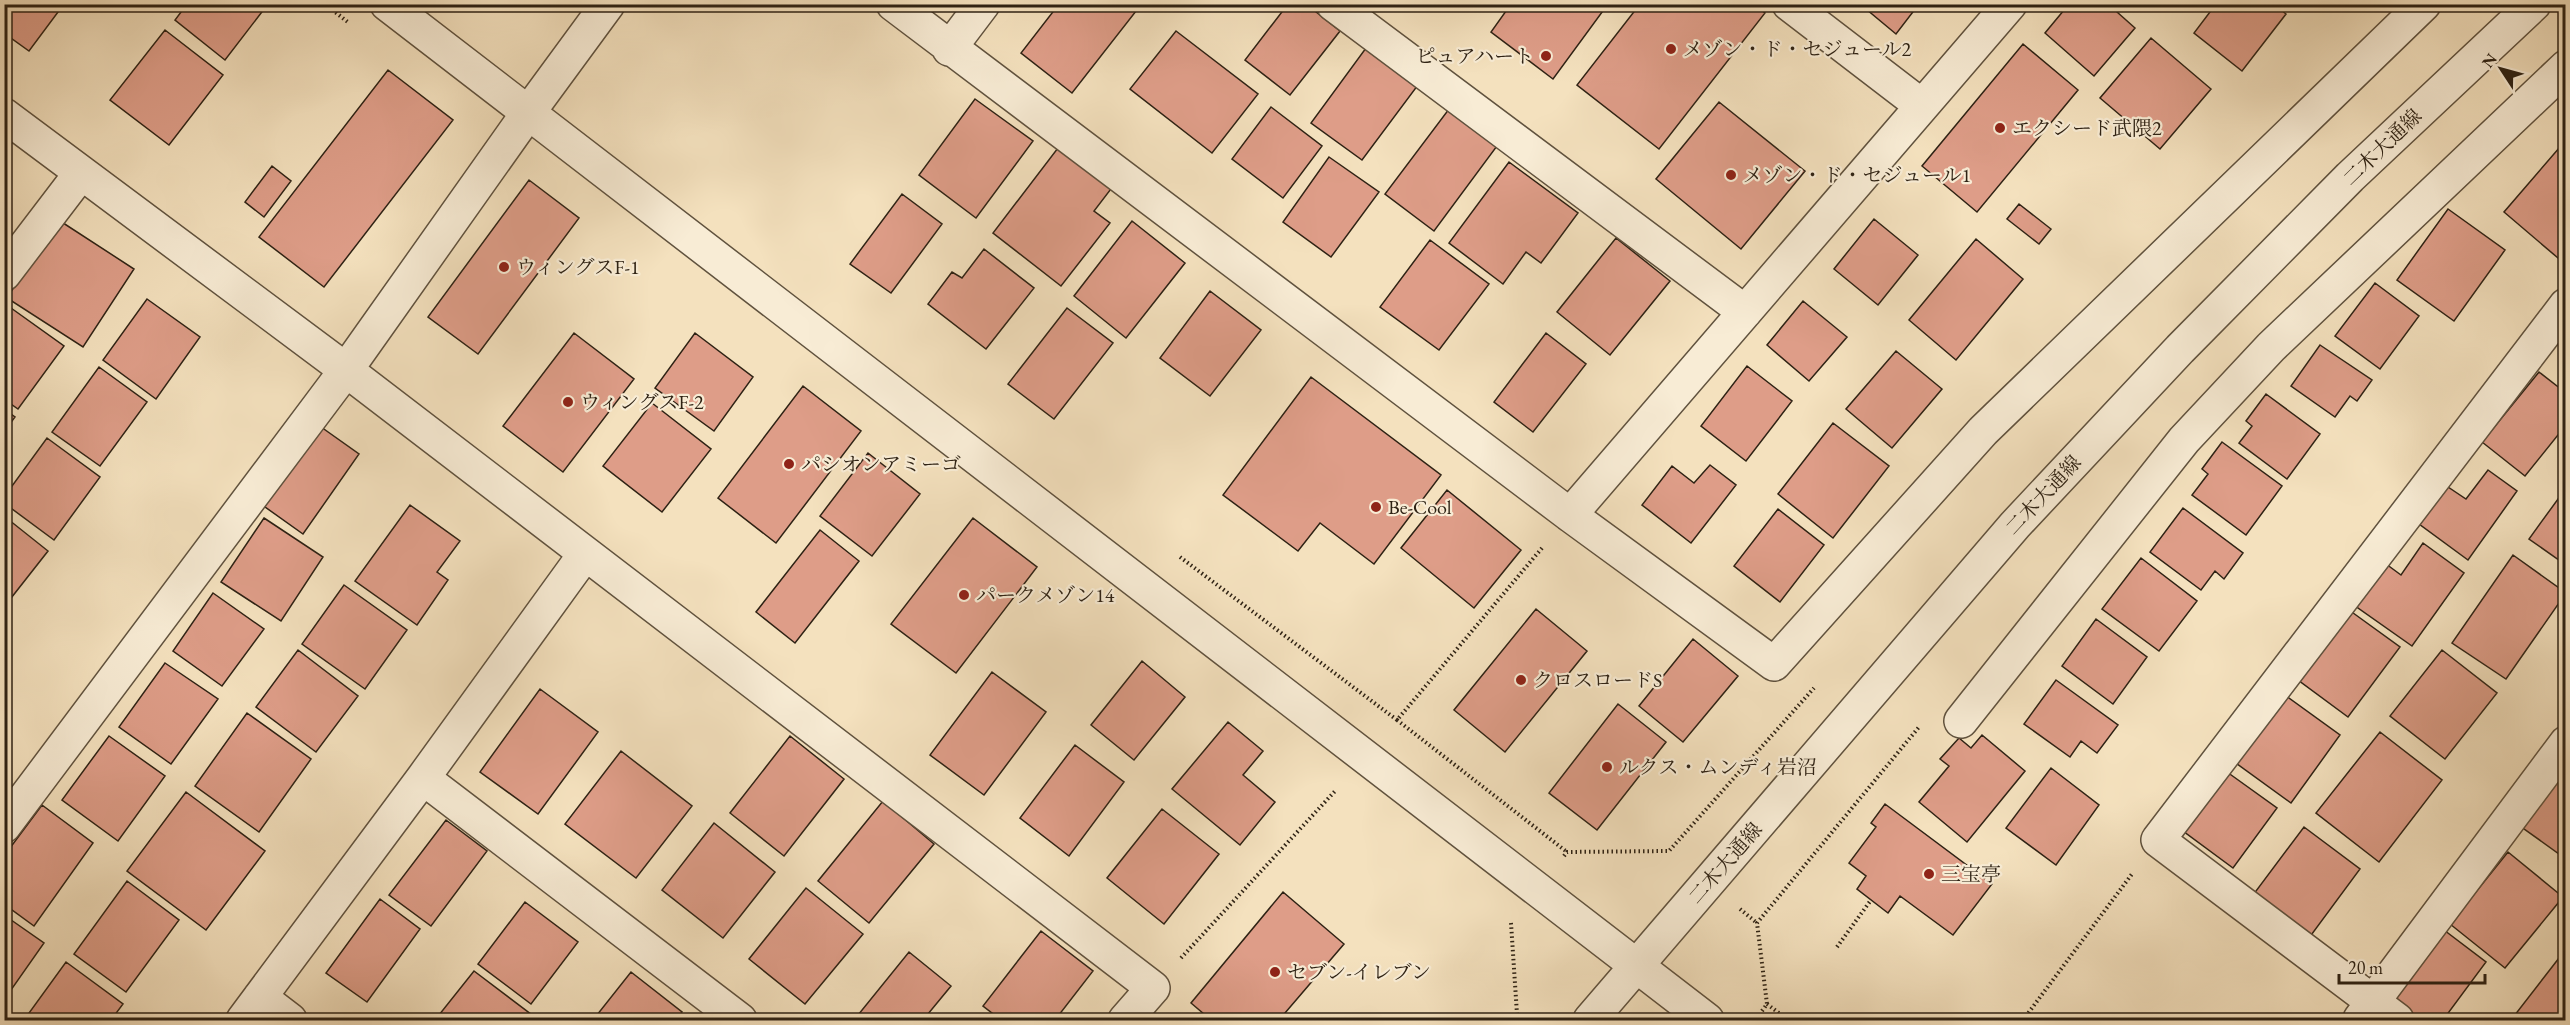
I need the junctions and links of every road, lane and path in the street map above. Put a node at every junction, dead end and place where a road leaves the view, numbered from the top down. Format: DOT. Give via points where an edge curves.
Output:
graph roads {
  1 [pos="387,4"];
  2 [pos="608,4"];
  3 [pos="893,4"];
  4 [pos="983,4"];
  5 [pos="1333,4"];
  6 [pos="1788,4"];
  7 [pos="2010,4"];
  8 [pos="2424,4"];
  9 [pos="2534,4"];
  10 [pos="949,49"];
  11 [pos="2565,67"];
  12 [pos="1922,106"];
  13 [pos="528,112"];
  14 [pos="4,115"];
  15 [pos="81,173"];
  16 [pos="4,274"];
  17 [pos="2565,305"];
  18 [pos="1745,312"];
  19 [pos="346,370"];
  20 [pos="1570,515"];
  21 [pos="585,554"];
  22 [pos="1961,721"];
  23 [pos="2565,743"];
  24 [pos="423,778"];
  25 [pos="1344,796"];
  26 [pos="4,826"];
  27 [pos="2158,840"];
  28 [pos="1567,852"];
  29 [pos="1871,900"];
  30 [pos="1737,907"];
  31 [pos="1501,917"];
  32 [pos="1515,918"];
  33 [pos="1757,923"];
  34 [pos="1510,924"];
  35 [pos="1837,947"];
  36 [pos="1634,966"];
  37 [pos="1153,988"];
  38 [pos="1767,1004"];
  39 [pos="251,1009"];
  40 [pos="2376,1014"];
  41 [pos="290,1020"];
  42 [pos="740,1020"];
  43 [pos="1125,1020"];
  44 [pos="1526,1020"];
  45 [pos="1590,1020"];
  46 [pos="1707,1020"];
  47 [pos="1788,1020"];
  48 [pos="2023,1020"];
  1 -- 13 [label="street"];
  2 -- 13 [label="street"];
  3 -- 10 [label="street"];
  4 -- 10 [label="street"];
  5 -- 18 [label="street"];
  6 -- 12 [label="street"];
  7 -- 12 [label="street"];
  8 -- 20 [label="street" via="1983,431 1774,664"];
  9 -- 36 [label="street, 二木大通線" via="2350,177 2098,436 2015,525"];
  10 -- 20 [label="street"];
  11 -- 22 [label="street" via="2271,346 2192,431"];
  12 -- 18 [label="street"];
  13 -- 19 [label="street"];
  13 -- 36 [label="street"];
  14 -- 15 [label="street"];
  15 -- 16 [label="street"];
  15 -- 19 [label="street"];
  17 -- 27 [label="street"];
  18 -- 20 [label="street"];
  19 -- 21 [label="street"];
  19 -- 26 [label="street"];
  20 -- 28 [label="path" via="1397,720"];
  21 -- 24 [label="street"];
  21 -- 37 [label="street"];
  23 -- 40 [label="street"];
  24 -- 39 [label="street"];
  24 -- 42 [label="street"];
  25 -- 37 [label="path" via="1335,789"];
  27 -- 40 [label="street"];
  27 -- 48 [label="path"];
  29 -- 35 [label="path"];
  30 -- 33 [label="path"];
  31 -- 34 [label="path"];
  32 -- 34 [label="path"];
  34 -- 44 [label="path" via="1517,1014"];
  36 -- 45 [label="street, 二木大通線"];
  36 -- 46 [label="street"];
  37 -- 43 [label="street"];
  38 -- 47 [label="path"];
  39 -- 41 [label="street"];
}
